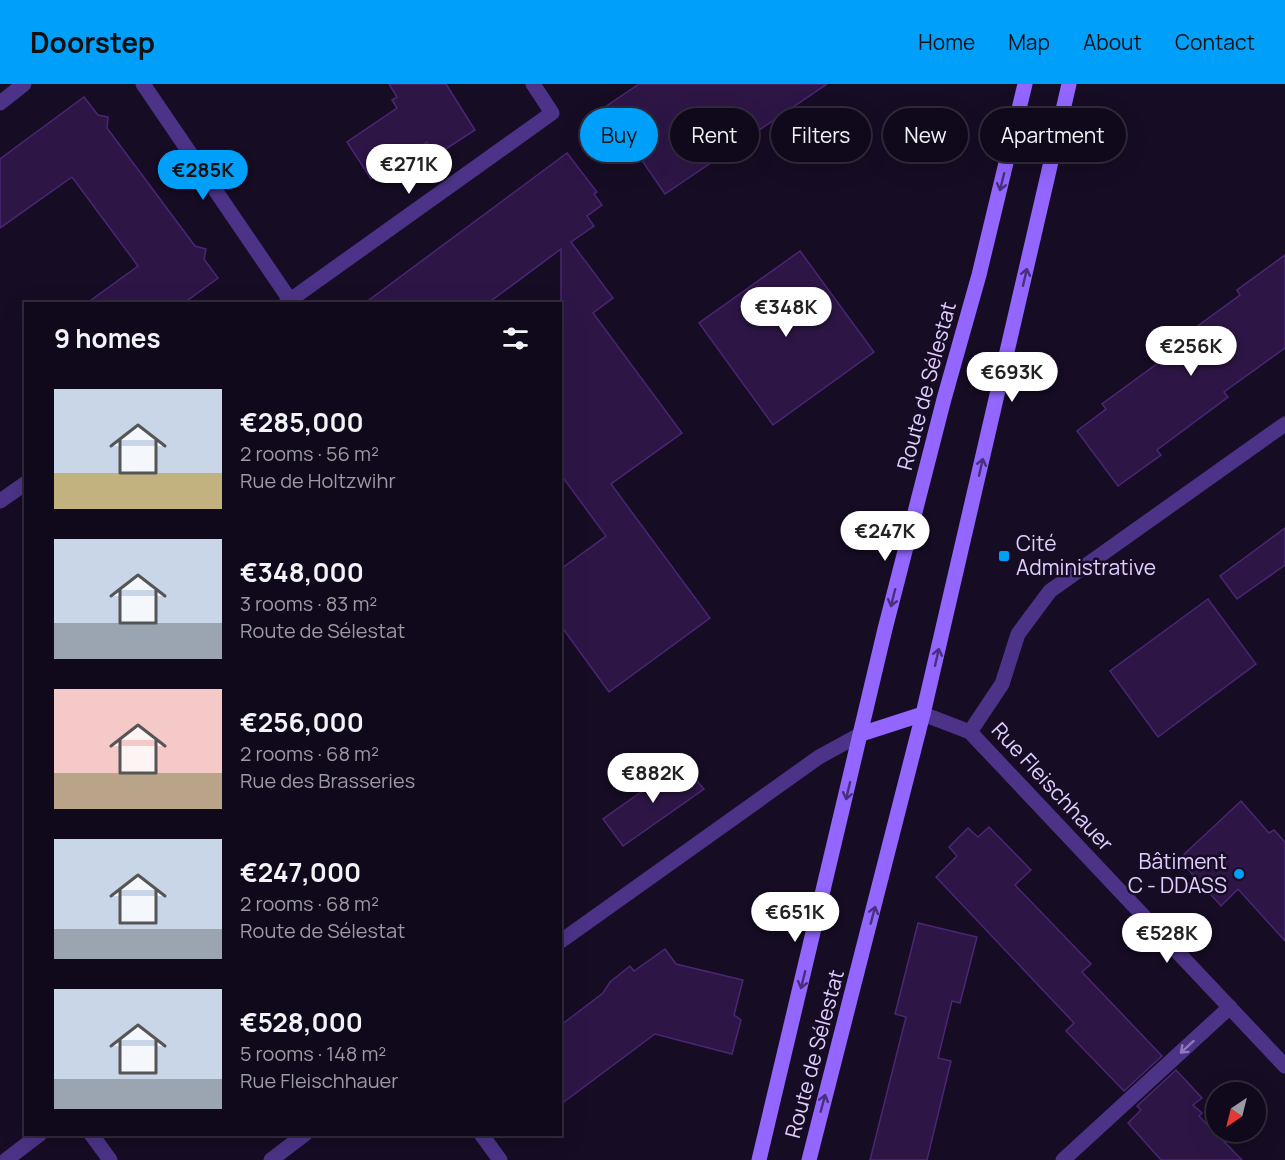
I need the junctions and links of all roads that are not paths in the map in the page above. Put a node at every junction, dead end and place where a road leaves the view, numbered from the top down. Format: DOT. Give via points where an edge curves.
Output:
graph roads {
  1 [pos="24,84"];
  2 [pos="143,84"];
  3 [pos="533,84"];
  4 [pos="1026,84"];
  5 [pos="1069,84"];
  6 [pos="0,103"];
  7 [pos="288,301"];
  8 [pos="1285,424"];
  9 [pos="24,484"];
  10 [pos="0,501"];
  11 [pos="923,714"];
  12 [pos="970,732"];
  13 [pos="861,734"];
  14 [pos="562,940"];
  15 [pos="1230,1007"];
  16 [pos="1285,1066"];
  17 [pos="37,1136"];
  18 [pos="92,1136"];
  19 [pos="302,1136"];
  20 [pos="482,1136"];
  21 [pos="6,1160"];
  22 [pos="110,1160"];
  23 [pos="271,1160"];
  24 [pos="500,1160"];
  25 [pos="759,1160"];
  26 [pos="809,1160"];
  27 [pos="1063,1160"];
  1 -- 6 [label="street"];
  2 -- 7 [label="street"];
  3 -- 7 [label="street" via="552,113"];
  4 -- 13 [label="main road, Route de Sélestat, one-way"];
  11 -- 5 [label="main road, Route de Sélestat, one-way"];
  8 -- 12 [label="street" via="1050,591 1018,634 1002,684"];
  9 -- 10 [label="street"];
  11 -- 12 [label="street, Rue Fleischhauer"];
  11 -- 13 [label="main road"];
  26 -- 11 [label="main road, Route de Sélestat, one-way"];
  12 -- 15 [label="street, Rue Fleischhauer"];
  13 -- 14 [label="street" via="819,757"];
  13 -- 25 [label="main road, Route de Sélestat, one-way"];
  15 -- 16 [label="street, Rue Fleischhauer"];
  15 -- 27 [label="street, one-way"];
  17 -- 21 [label="street"];
  18 -- 22 [label="street"];
  19 -- 23 [label="street"];
  20 -- 24 [label="street"];
}
